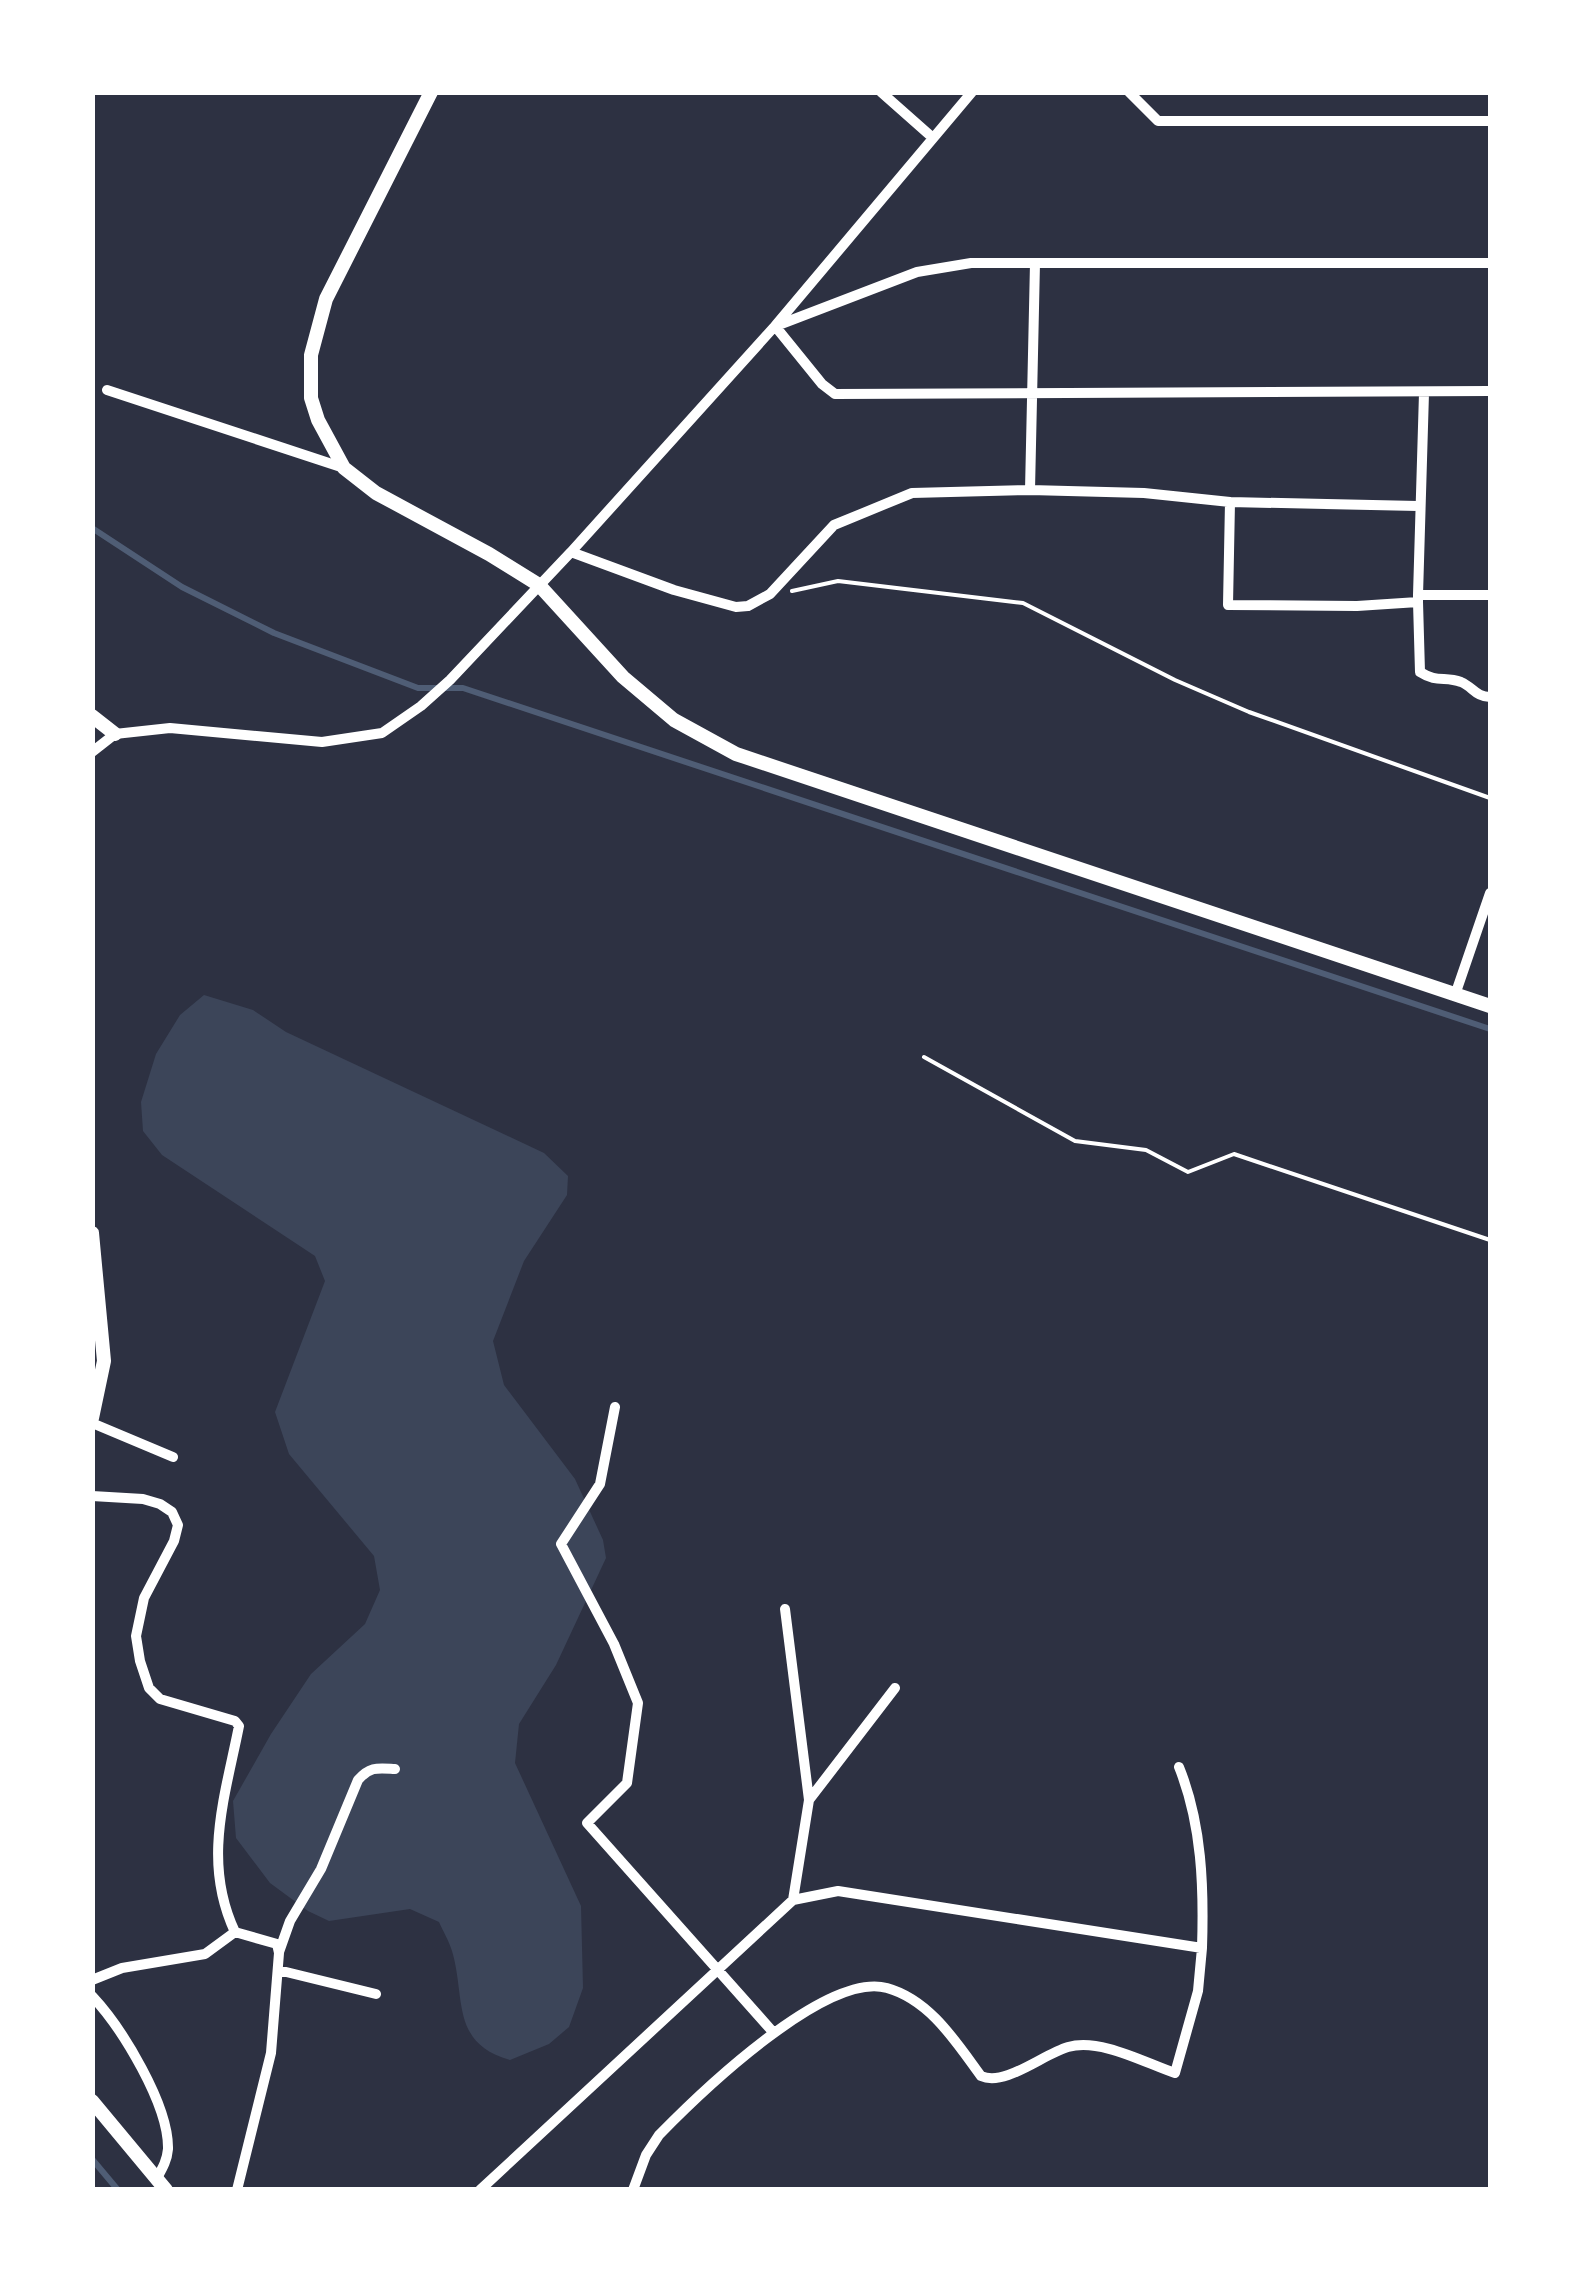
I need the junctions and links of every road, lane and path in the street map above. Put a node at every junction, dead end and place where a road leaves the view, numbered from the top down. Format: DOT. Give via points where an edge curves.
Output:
graph roads {
  1 [pos="431,92"];
  2 [pos="881,92"];
  3 [pos="972,92"];
  4 [pos="1129,92"];
  5 [pos="1490,120"];
  6 [pos="932,138"];
  7 [pos="1035,262"];
  8 [pos="1490,263"];
  9 [pos="775,326"];
  10 [pos="108,390"];
  11 [pos="1490,391"];
  12 [pos="1424,393"];
  13 [pos="1032,394"];
  14 [pos="344,468"];
  15 [pos="1030,490"];
  16 [pos="1230,502"];
  17 [pos="1418,506"];
  18 [pos="571,552"];
  19 [pos="539,585"];
  20 [pos="1490,594"];
  21 [pos="764,598"];
  22 [pos="1418,598"];
  23 [pos="1490,697"];
  24 [pos="92,716"];
  25 [pos="115,734"];
  26 [pos="92,752"];
  27 [pos="1490,798"];
  28 [pos="1490,892"];
  29 [pos="1456,995"];
  30 [pos="1490,1006"];
  31 [pos="924,1057"];
  32 [pos="92,1233"];
  33 [pos="1490,1240"];
  34 [pos="95,1283"];
  35 [pos="615,1406"];
  36 [pos="92,1420"];
  37 [pos="173,1458"];
  38 [pos="92,1496"];
  39 [pos="786,1609"];
  40 [pos="896,1688"];
  41 [pos="1179,1767"];
  42 [pos="395,1769"];
  43 [pos="809,1800"];
  44 [pos="793,1900"];
  45 [pos="236,1932"];
  46 [pos="1202,1948"];
  47 [pos="279,1954"];
  48 [pos="278,1970"];
  49 [pos="717,1970"];
  50 [pos="92,1980"];
  51 [pos="376,1994"];
  52 [pos="92,1996"];
  53 [pos="773,2032"];
  54 [pos="92,2101"];
  55 [pos="161,2184"];
  56 [pos="237,2190"];
  57 [pos="480,2190"];
  58 [pos="632,2190"];
  1 -- 14 [label="street" via="326,299 311,355 310,398"];
  2 -- 6 [label="street"];
  3 -- 6 [label="street"];
  4 -- 5 [label="street" via="1158,120"];
  6 -- 9 [label="street"];
  7 -- 8 [label="street"];
  7 -- 9 [label="street" via="917,272"];
  7 -- 13 [label="street"];
  9 -- 13 [label="street" via="835,394"];
  9 -- 18 [label="street"];
  10 -- 14 [label="street"];
  11 -- 12 [label="street"];
  12 -- 13 [label="street"];
  12 -- 17 [label="street"];
  13 -- 15 [label="street"];
  14 -- 19 [label="street"];
  15 -- 16 [label="street"];
  15 -- 21 [label="street" via="924,491 834,524"];
  16 -- 17 [label="street"];
  16 -- 22 [label="street" via="1228,605 1356,606"];
  17 -- 22 [label="street"];
  18 -- 19 [label="street"];
  18 -- 21 [label="street" via="736,607"];
  19 -- 25 [label="street" via="450,680 382,733 322,742 170,728"];
  19 -- 29 [label="street" via="623,677 674,720 736,754"];
  20 -- 22 [label="street"];
  21 -- 27 [label="path" via="838,581 1024,604 1249,712"];
  22 -- 23 [label="street" via="1420,672"];
  24 -- 25 [label="street"];
  25 -- 26 [label="street"];
  28 -- 29 [label="street"];
  29 -- 30 [label="street"];
  31 -- 33 [label="path" via="1075,1142 1146,1150 1188,1172 1234,1154"];
  32 -- 34 [label="street"];
  34 -- 36 [label="street" via="104,1360"];
  35 -- 49 [label="street" via="600,1484 561,1544 638,1703 628,1782 587,1823"];
  36 -- 37 [label="street"];
  38 -- 45 [label="street" via="160,1504 178,1526 144,1598 136,1636 148,1688 239,1726 217,1844 218,1882"];
  39 -- 43 [label="street"];
  40 -- 43 [label="street"];
  41 -- 46 [label="street" via="1198,1843"];
  42 -- 47 [label="street" via="374,1767 358,1780"];
  43 -- 44 [label="street"];
  44 -- 46 [label="street" via="838,1891"];
  44 -- 49 [label="street"];
  45 -- 47 [label="street" via="271,1940"];
  45 -- 50 [label="street" via="205,1954"];
  46 -- 53 [label="street" via="1198,1991 1175,2074 1100,2047 1072,2046 990,2080 925,2008 884,1987 843,1992"];
  47 -- 48 [label="street"];
  48 -- 51 [label="street"];
  48 -- 56 [label="street" via="271,2053"];
  49 -- 53 [label="street"];
  49 -- 57 [label="street"];
  52 -- 55 [label="street" via="128,2041 153,2092 168,2151"];
  53 -- 58 [label="street" via="659,2135"];
  54 -- 55 [label="street"];
}
